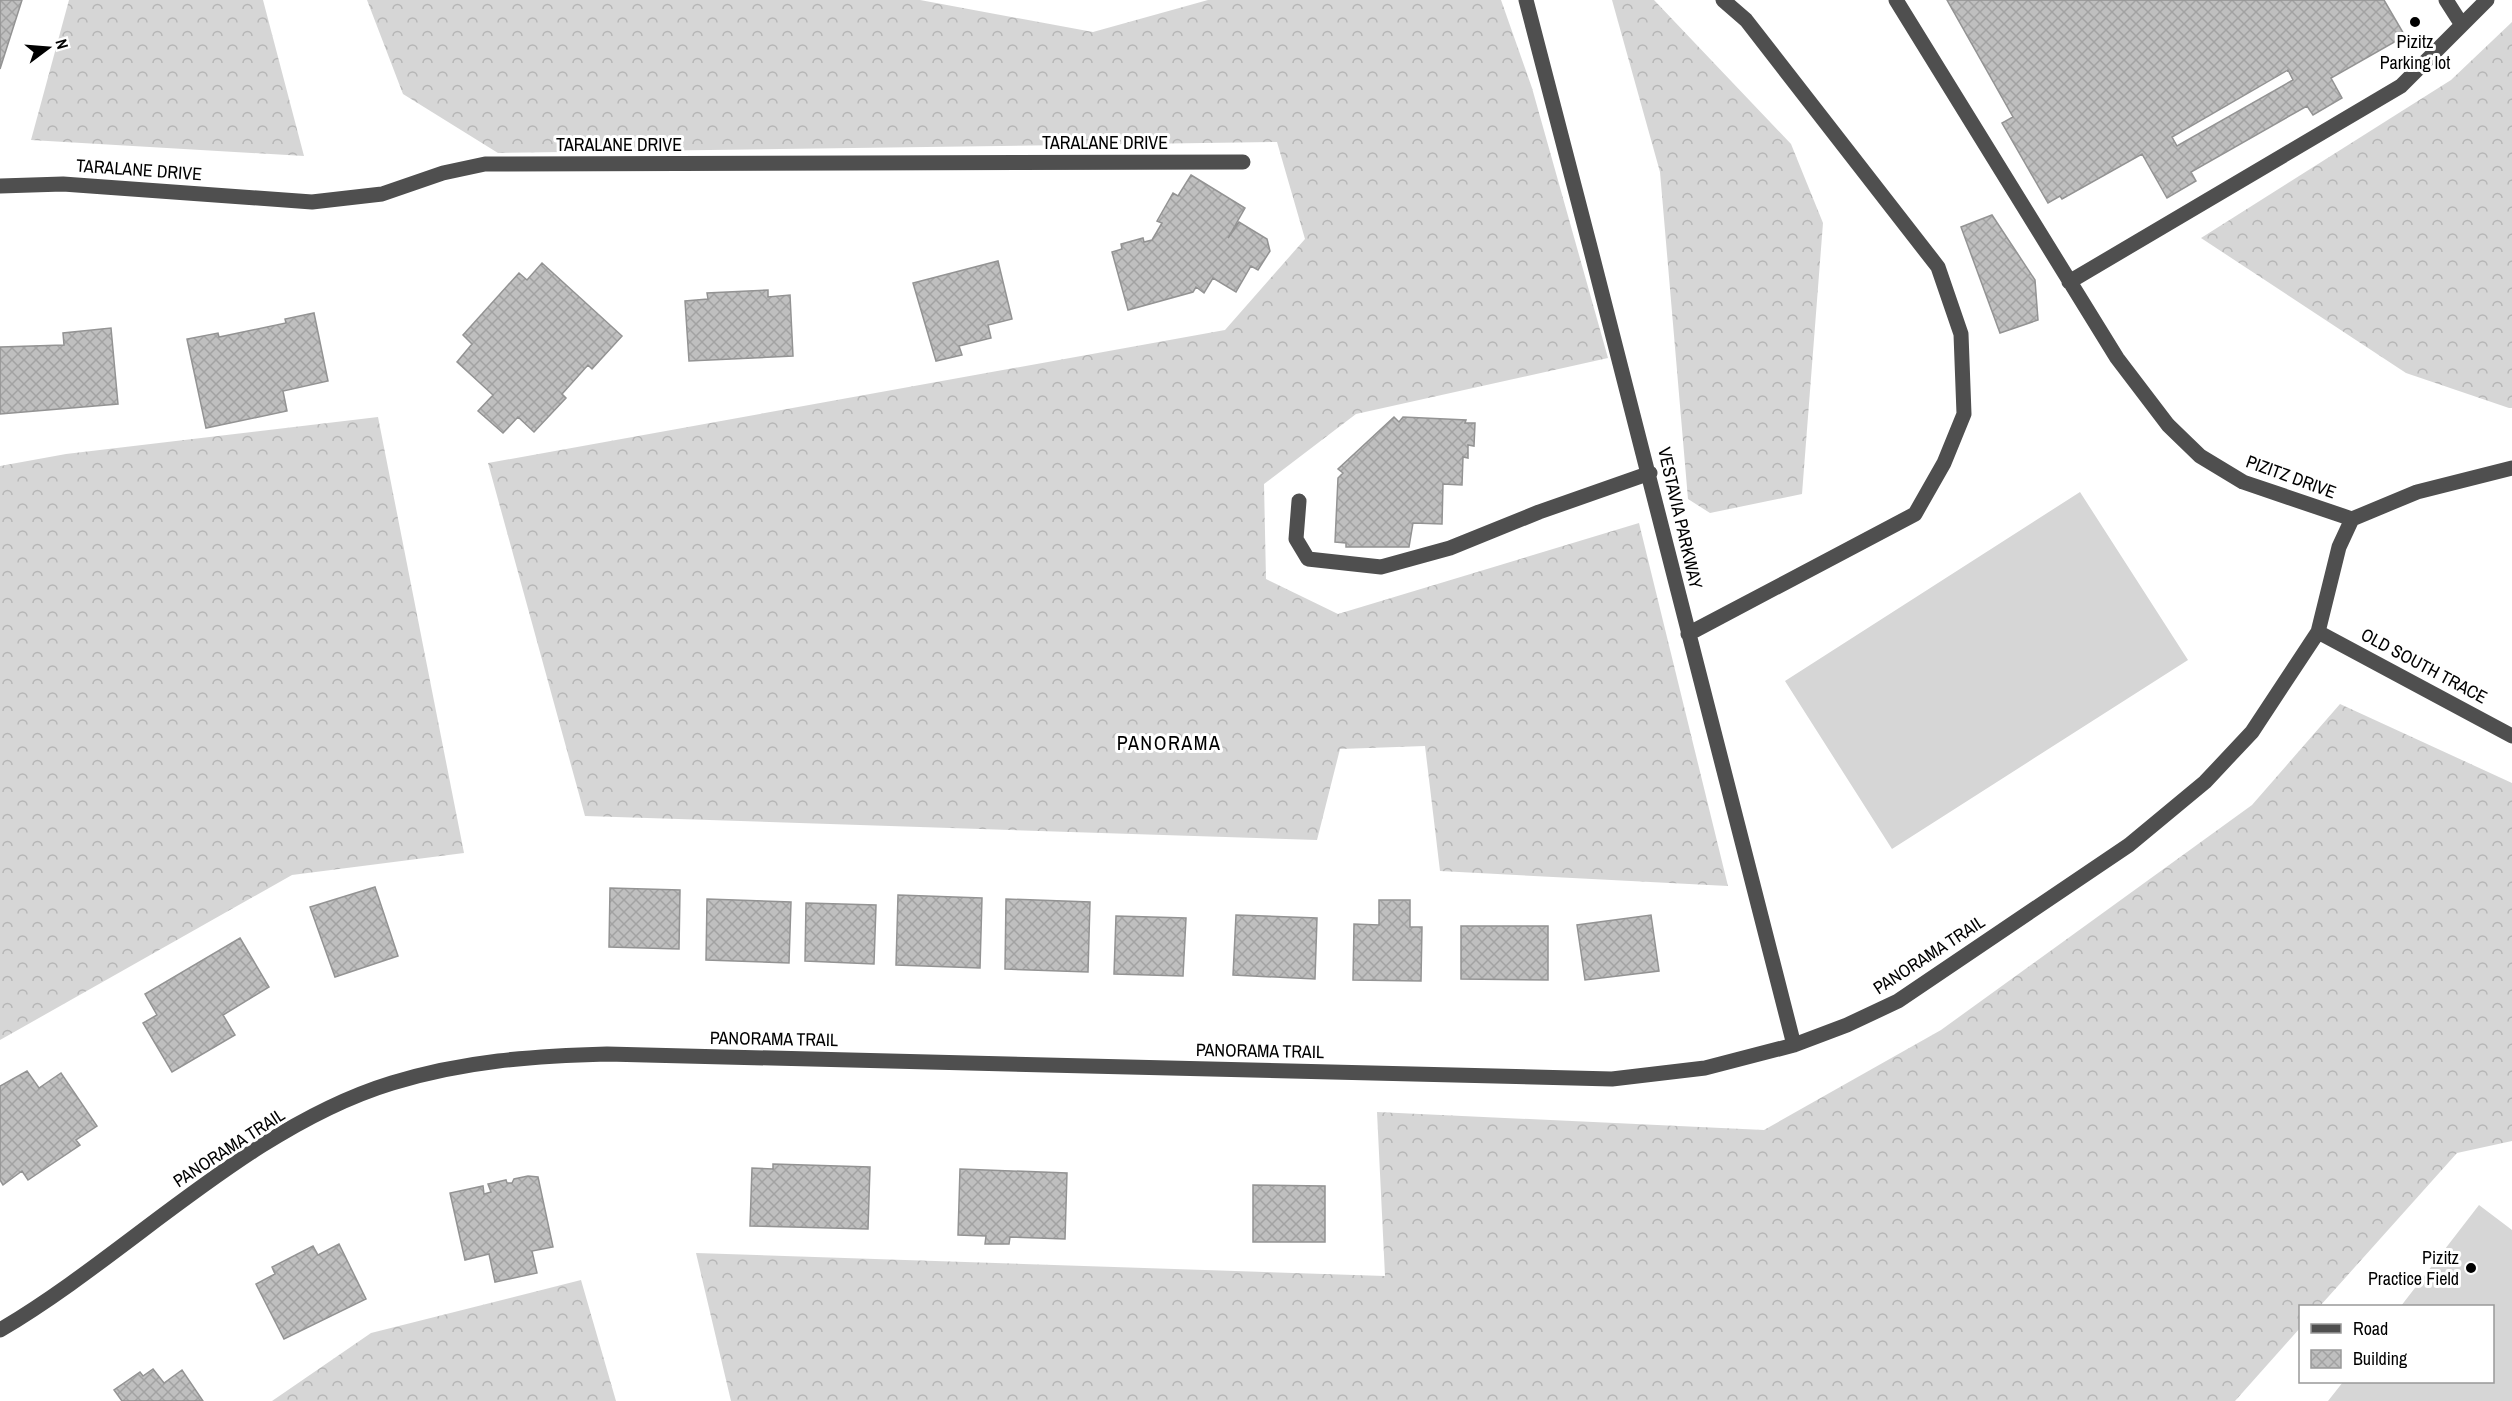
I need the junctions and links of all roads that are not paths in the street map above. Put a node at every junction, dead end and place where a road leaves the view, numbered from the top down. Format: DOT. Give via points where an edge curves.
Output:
graph roads {
  1 [pos="1526,0"];
  2 [pos="1723,0"];
  3 [pos="1896,0"];
  4 [pos="2446,0"];
  5 [pos="2487,0"];
  6 [pos="2462,25"];
  7 [pos="1243,162"];
  8 [pos="0,186"];
  9 [pos="2069,282"];
  10 [pos="2512,468"];
  11 [pos="1650,473"];
  12 [pos="1299,501"];
  13 [pos="2352,519"];
  14 [pos="2318,632"];
  15 [pos="1688,634"];
  16 [pos="2512,736"];
  17 [pos="1794,1045"];
  18 [pos="0,1330"];
  1 -- 11 [label="street, VESTAVIA PARKWAY"];
  2 -- 15 [label="street" via="1746,20 1938,267 1961,334 1964,414 1944,464 1915,514"];
  3 -- 9 [label="street, PIZITZ DRIVE"];
  4 -- 6 [label="street"];
  5 -- 6 [label="street"];
  6 -- 9 [label="street" via="2401,86"];
  7 -- 8 [label="street, TARALANE DRIVE" via="485,164 443,173 382,194 312,202 63,184"];
  9 -- 13 [label="street, PIZITZ DRIVE" via="2117,357 2162,417 2200,456 2242,482"];
  10 -- 13 [label="street, PIZITZ DRIVE" via="2417,492"];
  11 -- 12 [label="street" via="1449,548 1381,567 1308,560 1296,539"];
  11 -- 15 [label="street, VESTAVIA PARKWAY"];
  13 -- 14 [label="street, PANORAMA TRAIL" via="2339,547"];
  14 -- 16 [label="street, OLD SOUTH TRACE"];
  14 -- 17 [label="street, PANORAMA TRAIL" via="2252,732 2205,782 2129,845 1898,1001"];
  15 -- 17 [label="street, VESTAVIA PARKWAY"];
  17 -- 18 [label="street, PANORAMA TRAIL" via="1705,1068 1612,1079 607,1054 531,1056 462,1065 390,1084 337,1105 259,1148"];
}
